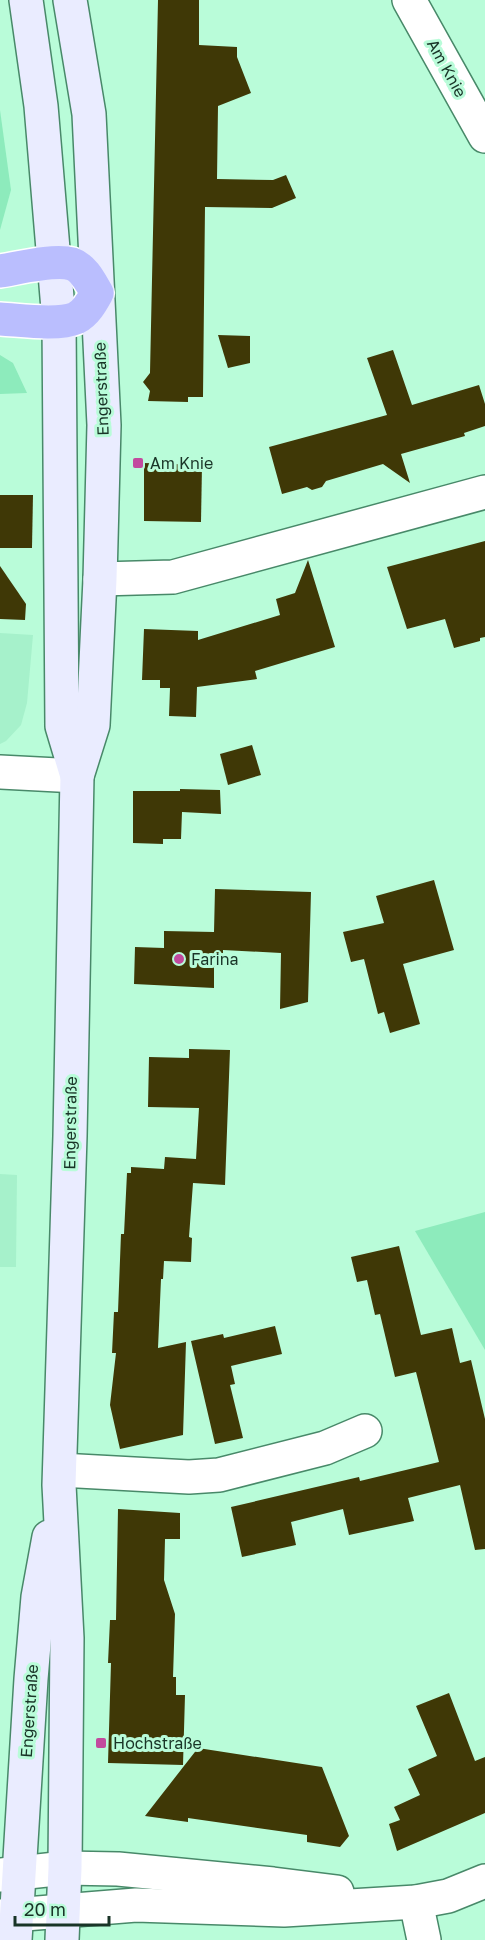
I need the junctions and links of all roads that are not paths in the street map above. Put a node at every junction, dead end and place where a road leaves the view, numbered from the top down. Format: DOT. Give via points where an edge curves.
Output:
graph roads {
  1 [pos="26,0"];
  2 [pos="70,0"];
  3 [pos="409,0"];
  4 [pos="485,136"];
  5 [pos="54,263"];
  6 [pos="0,271"];
  7 [pos="97,293"];
  8 [pos="0,319"];
  9 [pos="59,321"];
  10 [pos="485,492"];
  11 [pos="100,579"];
  12 [pos="0,772"];
  13 [pos="77,776"];
  14 [pos="365,1431"];
  15 [pos="59,1477"];
  16 [pos="65,1868"];
  17 [pos="10,1874"];
  18 [pos="485,1881"];
  19 [pos="416,1902"];
  20 [pos="11,1924"];
  21 [pos="63,1926"];
  22 [pos="424,1940"];
  1 -- 5 [label="main road, Engerstraße" via="41,106"];
  2 -- 7 [label="main road, Engerstraße" via="89,114"];
  3 -- 4 [label="street, Am Knie"];
  5 -- 6 [label="highway"];
  5 -- 7 [label="highway" via="73,264"];
  5 -- 9 [label="main road, Engerstraße"];
  7 -- 9 [label="highway" via="76,318"];
  7 -- 11 [label="main road, Engerstraße" via="104,426"];
  8 -- 9 [label="highway"];
  9 -- 13 [label="main road, Engerstraße" via="62,726"];
  10 -- 11 [label="street" via="172,577"];
  11 -- 13 [label="main road, Engerstraße" via="93,725"];
  12 -- 13 [label="street"];
  13 -- 15 [label="main road, Engerstraße"];
  14 -- 15 [label="street" via="325,1448 219,1475"];
  15 -- 16 [label="main road, Engerstraße" via="68,1638"];
  15 -- 17 [label="main road, Engerstraße" via="38,1597"];
  16 -- 17 [label="street"];
  16 -- 19 [label="street" via="118,1869 273,1884"];
  16 -- 21 [label="main road, Engerstraße"];
  17 -- 20 [label="main road, Engerstraße"];
  18 -- 19 [label="street" via="448,1896"];
  19 -- 21 [label="street" via="284,1910 136,1905"];
  19 -- 22 [label="street"];
  20 -- 21 [label="street"];
}
